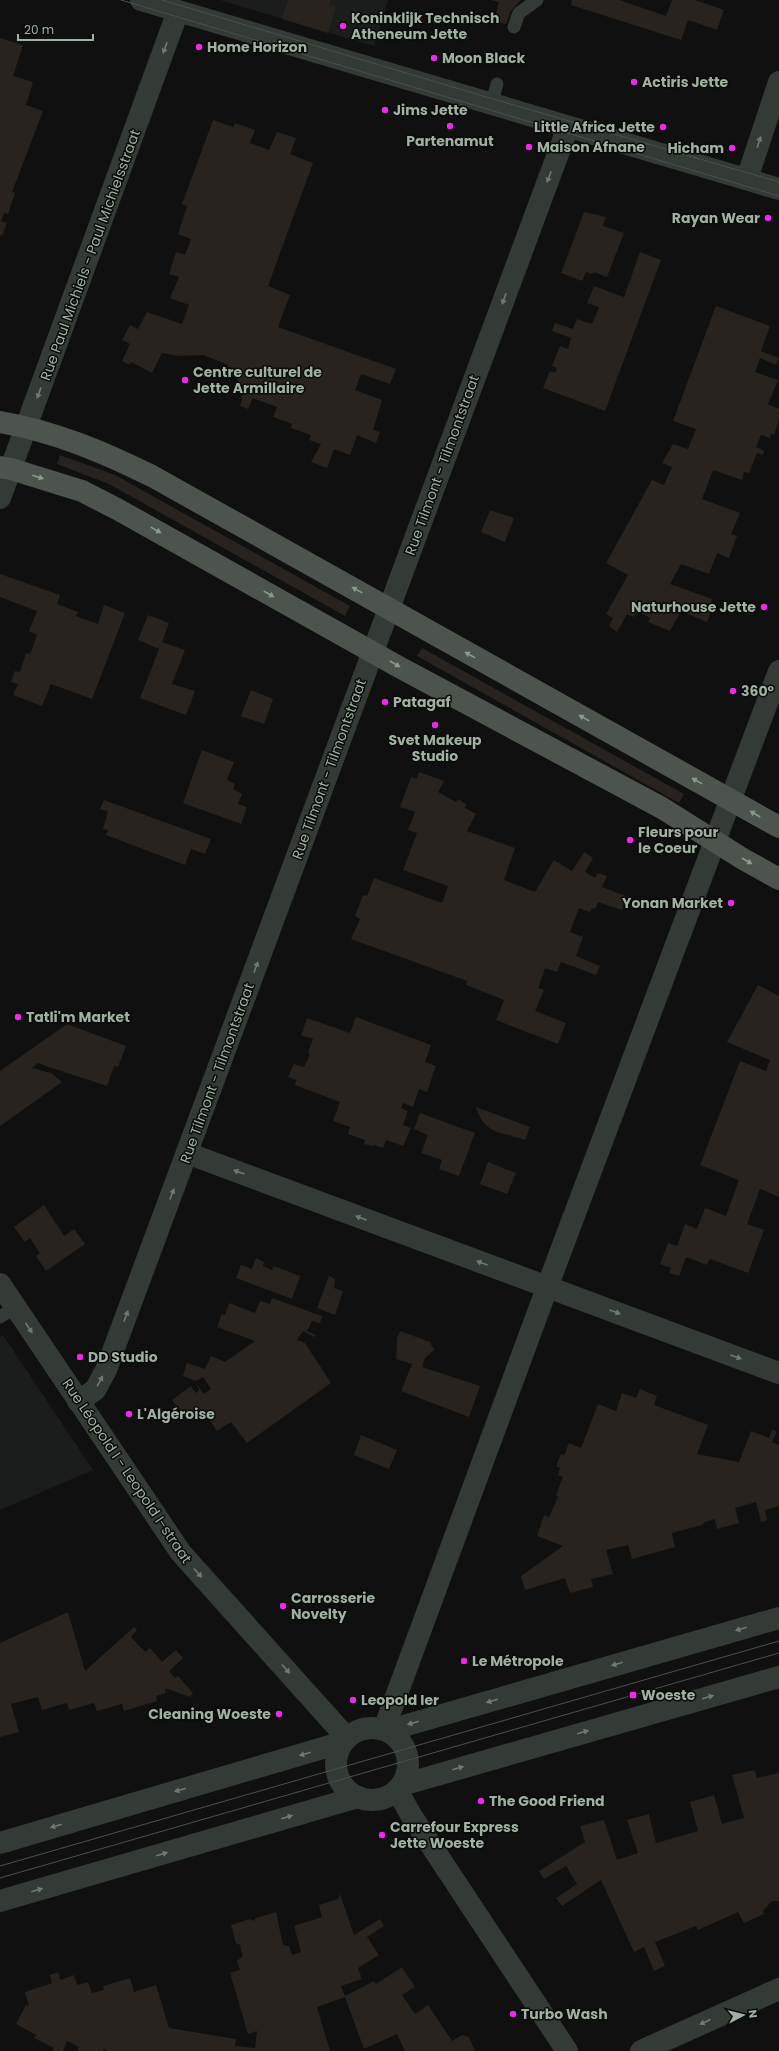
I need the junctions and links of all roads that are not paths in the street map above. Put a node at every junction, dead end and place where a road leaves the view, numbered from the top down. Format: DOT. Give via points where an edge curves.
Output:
graph roads {
  1 [pos="141,0"];
  2 [pos="537,0"];
  3 [pos="178,11"];
  4 [pos="514,27"];
  5 [pos="779,82"];
  6 [pos="498,84"];
  7 [pos="491,105"];
  8 [pos="568,127"];
  9 [pos="747,179"];
  10 [pos="779,189"];
  11 [pos="0,422"];
  12 [pos="26,426"];
  13 [pos="5,468"];
  14 [pos="0,498"];
  15 [pos="388,608"];
  16 [pos="372,651"];
  17 [pos="779,671"];
  18 [pos="731,800"];
  19 [pos="779,827"];
  20 [pos="716,842"];
  21 [pos="779,879"];
  22 [pos="187,1153"];
  23 [pos="0,1284"];
  24 [pos="548,1287"];
  25 [pos="8,1312"];
  26 [pos="779,1373"];
  27 [pos="78,1401"];
  28 [pos="779,1618"];
  29 [pos="779,1677"];
  30 [pos="387,1731"];
  31 [pos="345,1740"];
  32 [pos="400,1787"];
  33 [pos="358,1797"];
  34 [pos="0,1843"];
  35 [pos="0,1901"];
  36 [pos="779,1989"];
  37 [pos="567,2051"];
  38 [pos="641,2051"];
  1 -- 3 [label="street"];
  2 -- 4 [label="lane" via="519,13"];
  3 -- 7 [label="street"];
  3 -- 12 [label="street, Rue Paul Michiels - Paul Michielsstraat, one-way"];
  9 -- 5 [label="street, one-way"];
  6 -- 7 [label="lane"];
  7 -- 8 [label="street"];
  8 -- 9 [label="street"];
  8 -- 15 [label="street, Rue Tilmont - Tilmontstraat, one-way"];
  9 -- 10 [label="street"];
  11 -- 12 [label="main road"];
  12 -- 13 [label="street, Rue Paul Michiels - Paul Michielsstraat"];
  15 -- 12 [label="main road, one-way" via="125,462"];
  13 -- 14 [label="street, Rue Paul Michiels - Paul Michielsstraat"];
  13 -- 16 [label="main road, one-way" via="82,491"];
  15 -- 16 [label="street, Rue Tilmont - Tilmontstraat"];
  18 -- 15 [label="main road, one-way"];
  16 -- 20 [label="main road, one-way" via="662,808"];
  22 -- 16 [label="street, Rue Tilmont - Tilmontstraat, one-way"];
  17 -- 18 [label="street"];
  19 -- 18 [label="main road, one-way"];
  18 -- 20 [label="street"];
  20 -- 21 [label="main road, one-way"];
  20 -- 24 [label="street"];
  24 -- 22 [label="street, one-way"];
  27 -- 22 [label="street, Rue Tilmont - Tilmontstraat, one-way" via="95,1390 106,1370"];
  23 -- 25 [label="street, Rue Léopold I - Leopold I-straat"];
  24 -- 26 [label="street, one-way"];
  24 -- 30 [label="street"];
  25 -- 27 [label="street, Rue Léopold I - Leopold I-straat, one-way"];
  27 -- 31 [label="street, Rue Léopold I - Leopold I-straat, one-way" via="181,1553"];
  28 -- 30 [label="street, one-way"];
  32 -- 29 [label="street, one-way"];
  30 -- 31 [label="street" via="364,1728"];
  30 -- 32 [label="street" via="399,1739 408,1760 407,1773"];
  31 -- 33 [label="street" via="336,1760 339,1780"];
  31 -- 34 [label="street, one-way"];
  32 -- 33 [label="street" via="379,1800"];
  32 -- 37 [label="street" via="411,1815"];
  35 -- 33 [label="street, one-way"];
  36 -- 38 [label="street, one-way"];
}
